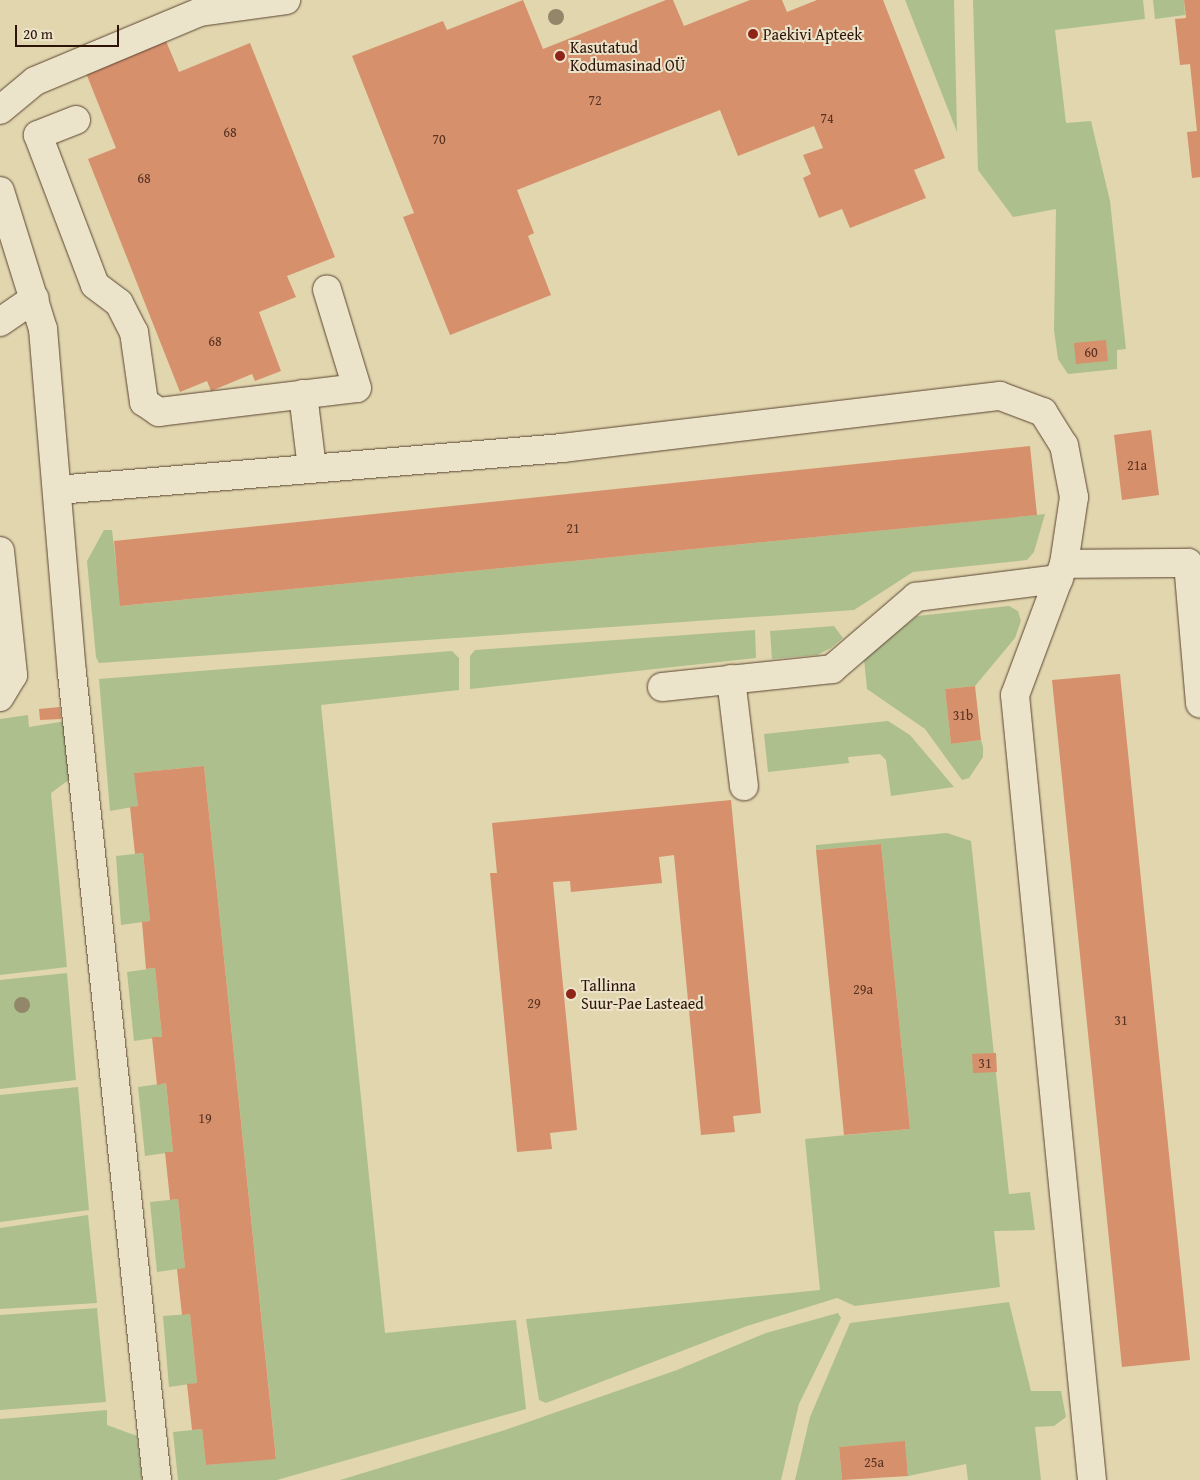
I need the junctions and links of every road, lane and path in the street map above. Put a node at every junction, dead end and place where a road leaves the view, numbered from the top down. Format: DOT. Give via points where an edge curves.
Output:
graph roads {
  1 [pos="286,0"];
  2 [pos="0,110"];
  3 [pos="76,120"];
  4 [pos="0,191"];
  5 [pos="328,289"];
  6 [pos="35,298"];
  7 [pos="0,322"];
  8 [pos="303,394"];
  9 [pos="312,468"];
  10 [pos="57,490"];
  11 [pos="0,551"];
  12 [pos="1062,572"];
  13 [pos="1196,613"];
  14 [pos="731,679"];
  15 [pos="662,688"];
  16 [pos="0,697"];
  17 [pos="1200,703"];
  18 [pos="744,786"];
  19 [pos="157,1480"];
  20 [pos="1092,1480"];
  1 -- 2 [label="street" via="200,12 35,81"];
  3 -- 8 [label="street" via="38,135 95,285 119,302 134,332 144,402 159,412"];
  4 -- 6 [label="street"];
  5 -- 8 [label="street" via="357,388"];
  6 -- 7 [label="street"];
  6 -- 10 [label="street" via="43,329"];
  8 -- 9 [label="street"];
  9 -- 10 [label="street"];
  9 -- 12 [label="street" via="562,448 1000,396 1043,412 1064,445 1074,497"];
  10 -- 19 [label="street" via="72,672"];
  11 -- 16 [label="street" via="13,675"];
  12 -- 13 [label="street" via="1188,563"];
  12 -- 14 [label="street" via="916,597 832,669"];
  12 -- 20 [label="street" via="1015,695"];
  13 -- 17 [label="street"];
  14 -- 15 [label="street"];
  14 -- 18 [label="street"];
}
